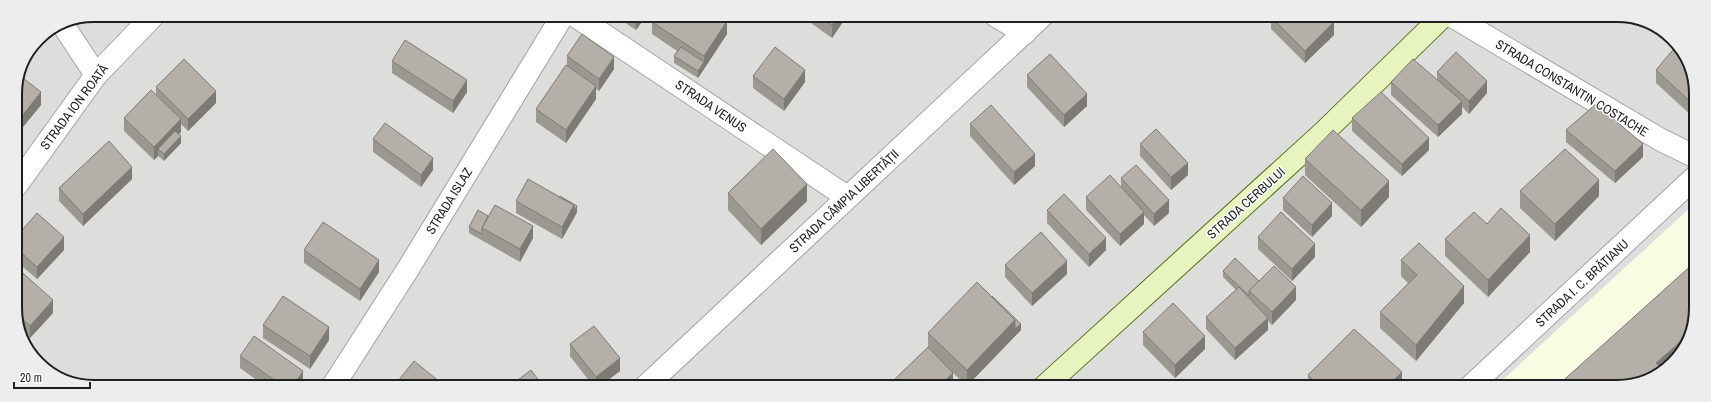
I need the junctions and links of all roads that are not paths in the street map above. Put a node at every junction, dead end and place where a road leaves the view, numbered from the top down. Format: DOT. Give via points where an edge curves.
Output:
graph roads {
  1 [pos="147,22"];
  2 [pos="560,22"];
  3 [pos="583,22"];
  4 [pos="1006,22"];
  5 [pos="1036,22"];
  6 [pos="1437,22"];
  7 [pos="1462,22"];
  8 [pos="65,28"];
  9 [pos="1024,33"];
  10 [pos="96,75"];
  11 [pos="1689,154"];
  12 [pos="22,178"];
  13 [pos="1689,183"];
  14 [pos="847,197"];
  15 [pos="337,380"];
  16 [pos="652,380"];
  17 [pos="1052,380"];
  18 [pos="1478,380"];
  1 -- 10 [label="street, STRADA ION ROATĂ"];
  2 -- 15 [label="street, STRADA ISLAZ"];
  3 -- 14 [label="street, STRADA VENUS"];
  4 -- 9 [label="street"];
  5 -- 9 [label="street, STRADA CÂMPIA LIBERTĂȚII"];
  6 -- 17 [label="street, STRADA CERBULUI" via="1324,132"];
  7 -- 11 [label="street, STRADA CONSTANTIN COSTACHE" via="1661,140"];
  8 -- 10 [label="street"];
  9 -- 14 [label="street, STRADA CÂMPIA LIBERTĂȚII"];
  10 -- 12 [label="street, STRADA ION ROATĂ"];
  13 -- 18 [label="street, STRADA I. C. BRĂTIANU"];
  14 -- 16 [label="street, STRADA CÂMPIA LIBERTĂȚII"];
}
